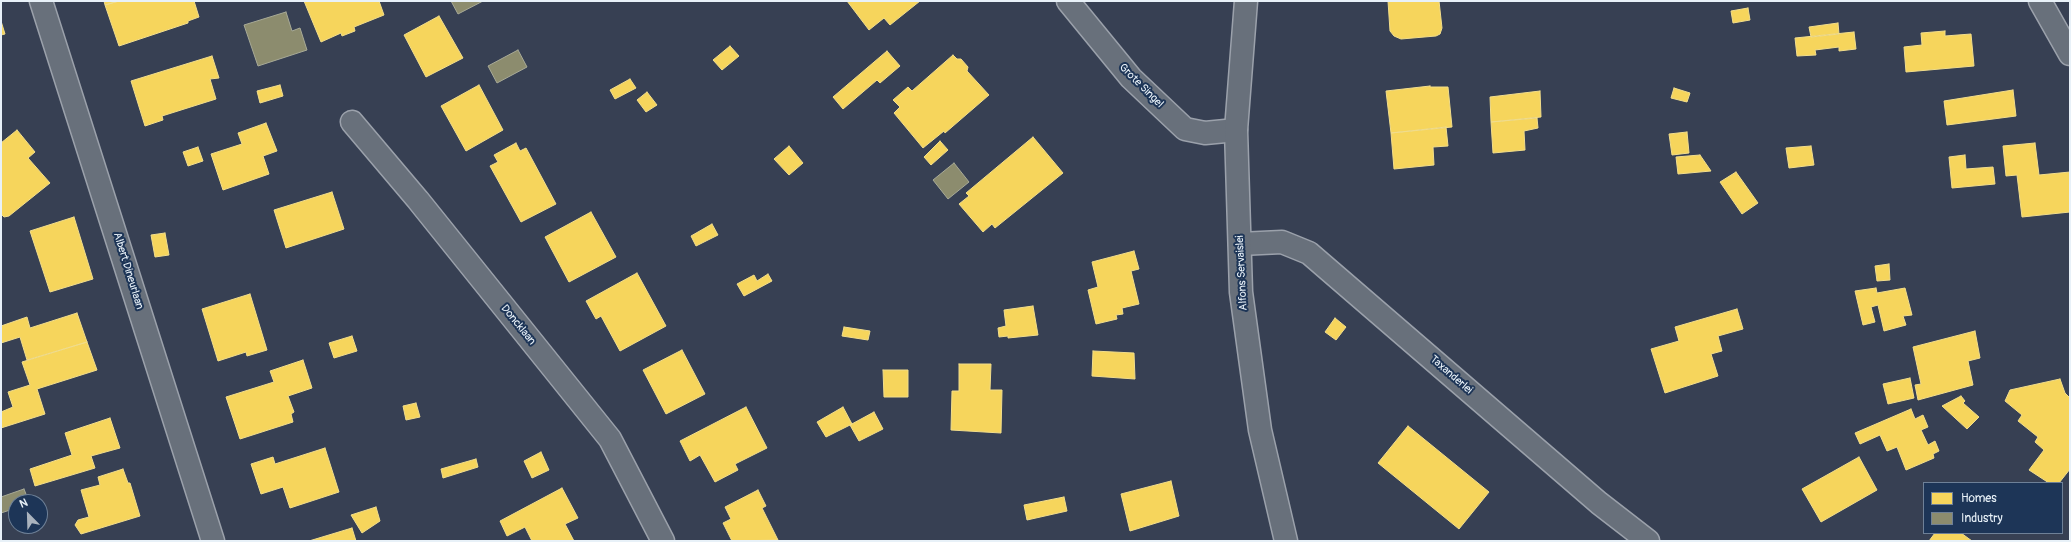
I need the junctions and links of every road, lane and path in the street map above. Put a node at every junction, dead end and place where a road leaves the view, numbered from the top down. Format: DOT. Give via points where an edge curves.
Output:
graph roads {
  1 [pos="42,1"];
  2 [pos="1068,1"];
  3 [pos="1246,1"];
  4 [pos="2040,1"];
  5 [pos="2070,54"];
  6 [pos="352,122"];
  7 [pos="1236,130"];
  8 [pos="1240,244"];
  9 [pos="213,541"];
  10 [pos="663,541"];
  11 [pos="1286,541"];
  12 [pos="1648,541"];
  1 -- 9 [label="street, Albert Dineurlaan"];
  2 -- 7 [label="street, Grote Singel" via="1131,78 1185,129 1205,133"];
  3 -- 7 [label="street, Alfons Servaislei"];
  4 -- 5 [label="street"];
  6 -- 10 [label="street, Doncklaan" via="610,439"];
  7 -- 8 [label="street, Alfons Servaislei"];
  8 -- 11 [label="street, Alfons Servaislei" via="1242,300 1260,430"];
  8 -- 12 [label="street, Taxanderlei" via="1282,242 1309,253 1599,503"];
}
